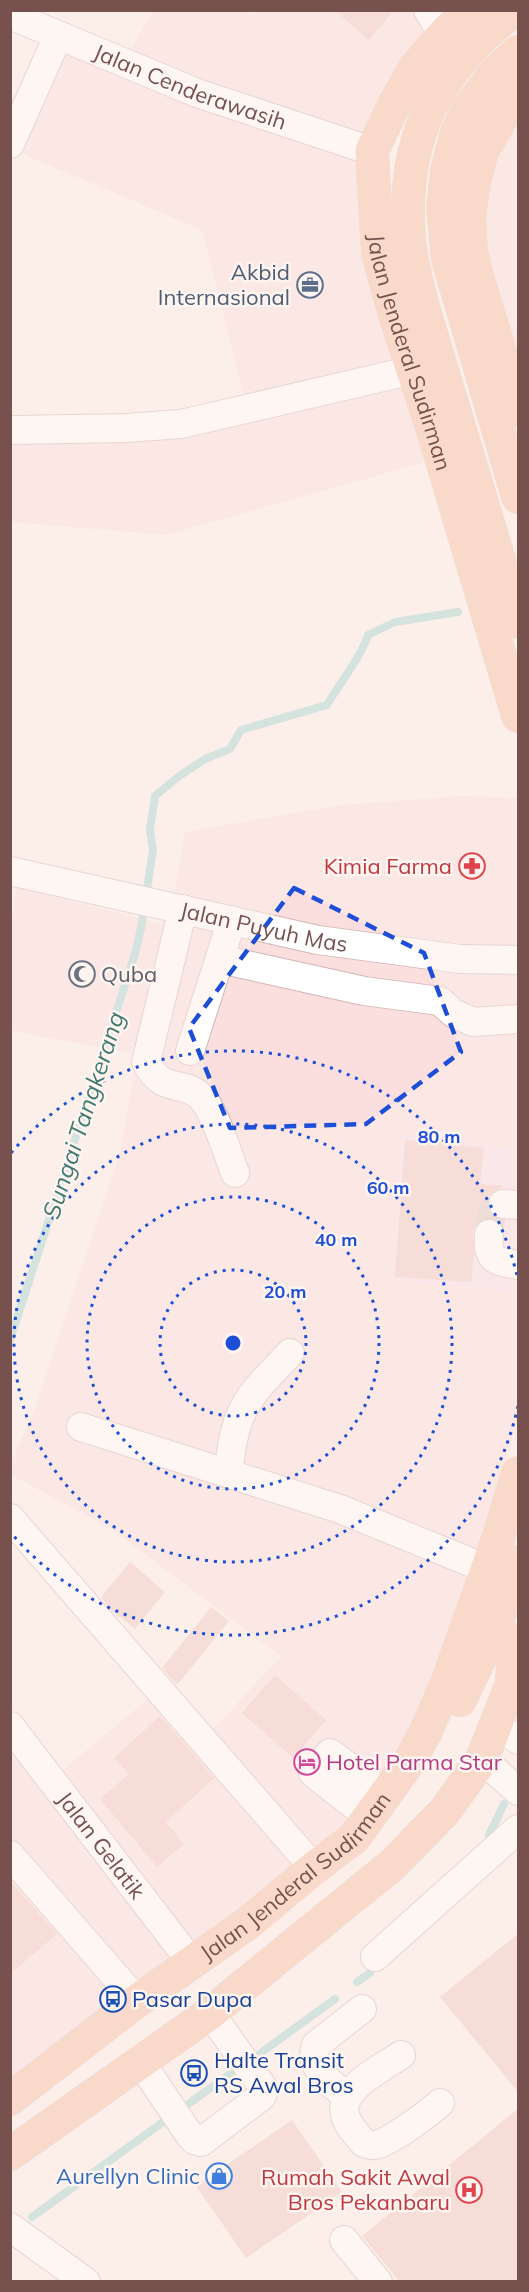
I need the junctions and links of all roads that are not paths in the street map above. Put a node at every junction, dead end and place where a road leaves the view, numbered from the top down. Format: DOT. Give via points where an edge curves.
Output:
graph roads {
  1 [pos="470,10"];
  2 [pos="516,10"];
  3 [pos="10,15"];
  4 [pos="435,23"];
  5 [pos="50,25"];
  6 [pos="519,52"];
  7 [pos="519,90"];
  8 [pos="10,144"];
  9 [pos="372,151"];
  10 [pos="413,370"];
  11 [pos="519,410"];
  12 [pos="13,430"];
  13 [pos="519,497"];
  14 [pos="471,556"];
  15 [pos="519,622"];
  16 [pos="519,640"];
  17 [pos="519,716"];
  18 [pos="10,872"];
  19 [pos="173,907"];
  20 [pos="232,920"];
  21 [pos="220,959"];
  22 [pos="519,960"];
  23 [pos="519,1019"];
  24 [pos="190,1051"];
  25 [pos="235,1173"];
  26 [pos="489,1234"];
  27 [pos="519,1265"];
  28 [pos="290,1353"];
  29 [pos="81,1427"];
  30 [pos="228,1473"];
  31 [pos="519,1473"];
  32 [pos="10,1518"];
  33 [pos="503,1565"];
  34 [pos="507,1633"];
  35 [pos="515,1680"];
  36 [pos="10,1726"];
  37 [pos="426,1731"];
  38 [pos="507,1732"];
  39 [pos="482,1759"];
  40 [pos="519,1791"];
  41 [pos="519,1830"];
  42 [pos="10,1856"];
  43 [pos="314,1868"];
  44 [pos="375,1957"];
  45 [pos="192,1963"];
  46 [pos="137,2001"];
  47 [pos="362,2009"];
  48 [pos="210,2013"];
  49 [pos="401,2055"];
  50 [pos="141,2063"];
  51 [pos="346,2097"];
  52 [pos="10,2099"];
  53 [pos="440,2103"];
  54 [pos="10,2154"];
  55 [pos="10,2227"];
  56 [pos="345,2240"];
  57 [pos="86,2282"];
  58 [pos="378,2282"];
  1 -- 4 [label="main road, Jalan Jenderal Sudirman"];
  2 -- 15 [label="main road" via="464,57 430,106 419,137 410,186 409,236 426,317"];
  3 -- 5 [label="street, Jalan Cenderawasih"];
  4 -- 9 [label="main road, Jalan Jenderal Sudirman"];
  5 -- 8 [label="street"];
  5 -- 9 [label="street, Jalan Cenderawasih" via="197,93"];
  6 -- 13 [label="main road" via="494,74 468,109 447,170 443,209 448,260"];
  7 -- 11 [label="main road" via="482,151 470,216 471,251 478,280"];
  9 -- 10 [label="main road, Jalan Jenderal Sudirman" via="378,254"];
  10 -- 12 [label="street" via="181,424"];
  10 -- 14 [label="main road, Jalan Jenderal Sudirman"];
  14 -- 16 [label="main road" via="495,580 509,626"];
  14 -- 17 [label="main road, Jalan Jenderal Sudirman"];
  18 -- 19 [label="street, Jalan Puyuh Mas"];
  19 -- 20 [label="street, Jalan Puyuh Mas"];
  19 -- 25 [label="street" via="146,1062 162,1082 201,1096"];
  20 -- 21 [label="street"];
  20 -- 22 [label="street, Jalan Puyuh Mas" via="318,940 460,959"];
  21 -- 23 [label="street" via="364,991 440,1001 453,1013 473,1022"];
  21 -- 24 [label="street"];
  26 -- 27 [label="street" via="492,1258"];
  28 -- 30 [label="street" via="241,1412"];
  29 -- 30 [label="street"];
  30 -- 33 [label="street"];
  31 -- 33 [label="main road, Jalan Jenderal Sudirman"];
  32 -- 43 [label="street"];
  33 -- 34 [label="main road"];
  33 -- 37 [label="main road, Jalan Jenderal Sudirman"];
  34 -- 35 [label="main road"];
  34 -- 37 [label="main road" via="456,1708"];
  35 -- 38 [label="main road"];
  36 -- 45 [label="street, Jalan Gelatik"];
  37 -- 43 [label="main road, Jalan Jenderal Sudirman" via="411,1759 354,1838"];
  38 -- 39 [label="main road"];
  39 -- 40 [label="street"];
  39 -- 48 [label="main road" via="445,1811 392,1865"];
  41 -- 44 [label="street"];
  42 -- 46 [label="street"];
  43 -- 45 [label="main road, Jalan Jenderal Sudirman"];
  45 -- 46 [label="main road, Jalan Jenderal Sudirman"];
  46 -- 52 [label="main road, Jalan Jenderal Sudirman"];
  47 -- 51 [label="street" via="313,2051 317,2068"];
  48 -- 50 [label="main road"];
  48 -- 50 [label="street" via="264,2089 262,2096 201,2142 194,2140"];
  49 -- 51 [label="street"];
  50 -- 54 [label="main road"];
  51 -- 53 [label="street" via="348,2122 364,2143 374,2145"];
  55 -- 57 [label="street"];
  56 -- 58 [label="street"];
}
